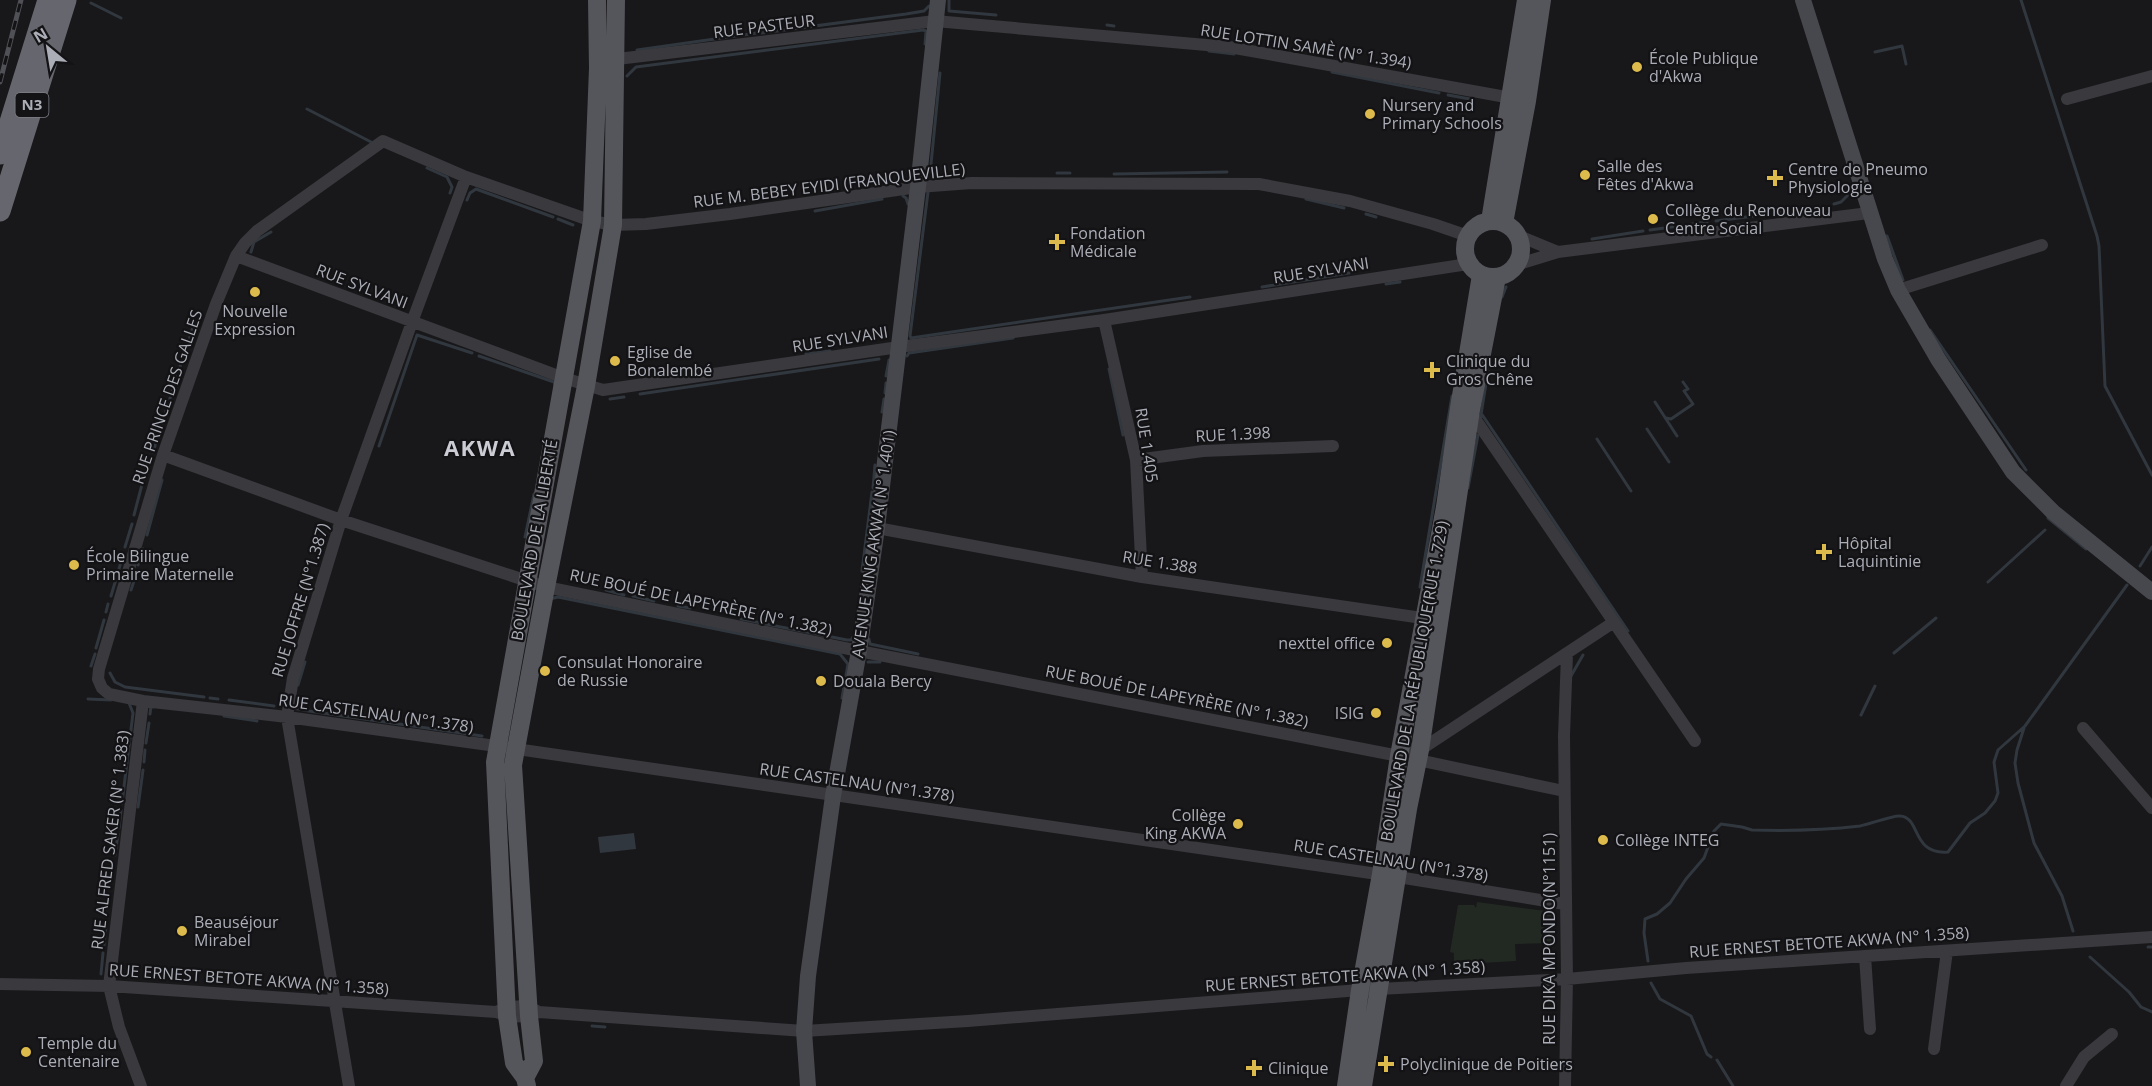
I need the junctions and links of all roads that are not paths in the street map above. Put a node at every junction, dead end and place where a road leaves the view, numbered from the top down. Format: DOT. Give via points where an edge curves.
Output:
graph roads {
  1 [pos="48,0"];
  2 [pos="66,0"];
  3 [pos="597,0"];
  4 [pos="616,0"];
  5 [pos="938,0"];
  6 [pos="1526,0"];
  7 [pos="1542,0"];
  8 [pos="1803,0"];
  9 [pos="935,21"];
  10 [pos="606,60"];
  11 [pos="2152,76"];
  12 [pos="1518,99"];
  13 [pos="2067,99"];
  14 [pos="383,141"];
  15 [pos="0,154"];
  16 [pos="466,177"];
  17 [pos="918,187"];
  18 [pos="0,211"];
  19 [pos="1869,213"];
  20 [pos="592,221"];
  21 [pos="1497,222"];
  22 [pos="613,225"];
  23 [pos="1468,236"];
  24 [pos="1519,236"];
  25 [pos="2042,245"];
  26 [pos="1558,252"];
  27 [pos="236,256"];
  28 [pos="1516,265"];
  29 [pos="1482,272"];
  30 [pos="1898,290"];
  31 [pos="1104,320"];
  32 [pos="412,322"];
  33 [pos="899,347"];
  34 [pos="564,378"];
  35 [pos="586,386"];
  36 [pos="1465,409"];
  37 [pos="1333,447"];
  38 [pos="163,455"];
  39 [pos="1136,460"];
  40 [pos="341,520"];
  41 [pos="877,528"];
  42 [pos="1142,577"];
  43 [pos="527,581"];
  44 [pos="546,587"];
  45 [pos="2152,592"];
  46 [pos="1432,619"];
  47 [pos="1614,622"];
  48 [pos="859,651"];
  49 [pos="1567,654"];
  50 [pos="143,701"];
  51 [pos="287,717"];
  52 [pos="2083,728"];
  53 [pos="1695,741"];
  54 [pos="496,746"];
  55 [pos="515,750"];
  56 [pos="1400,752"];
  57 [pos="1419,755"];
  58 [pos="1564,791"];
  59 [pos="833,796"];
  60 [pos="2152,808"];
  61 [pos="1390,876"];
  62 [pos="1565,904"];
  63 [pos="2152,937"];
  64 [pos="1947,951"];
  65 [pos="1865,956"];
  66 [pos="1567,979"];
  67 [pos="0,984"];
  68 [pos="109,986"];
  69 [pos="1379,989"];
  70 [pos="1360,990"];
  71 [pos="334,1002"];
  72 [pos="532,1011"];
  73 [pos="503,1012"];
  74 [pos="1870,1029"];
  75 [pos="804,1031"];
  76 [pos="2112,1034"];
  77 [pos="1934,1049"];
  78 [pos="526,1082"];
  79 [pos="141,1086"];
  80 [pos="349,1086"];
  81 [pos="808,1086"];
  82 [pos="1346,1086"];
  83 [pos="1363,1086"];
  84 [pos="1565,1086"];
  85 [pos="2066,1086"];
  1 -- 15 [label="highway, N3"];
  2 -- 18 [label="highway, N3"];
  3 -- 10 [label="main road, BOULEVARD DE LA LIBERTÉ"];
  4 -- 10 [label="main road, BOULEVARD DE LA LIBERTÉ"];
  5 -- 9 [label="street, AVENUE KING AKWA( N° 1.401)"];
  6 -- 12 [label="main road"];
  7 -- 12 [label="main road"];
  8 -- 19 [label="street"];
  9 -- 10 [label="street, RUE PASTEUR"];
  9 -- 12 [label="street, RUE LOTTIN SAMÈ (N° 1.394)" via="1229,47"];
  9 -- 17 [label="street, AVENUE KING AKWA( N° 1.401)"];
  10 -- 20 [label="main road, BOULEVARD DE LA LIBERTÉ"];
  10 -- 22 [label="main road, BOULEVARD DE LA LIBERTÉ"];
  11 -- 13 [label="street"];
  12 -- 21 [label="main road"];
  14 -- 16 [label="street, RUE M. BEBEY EYIDI (FRANQUEVILLE)"];
  14 -- 27 [label="street, RUE PRINCE DES GALLES" via="257,231"];
  16 -- 20 [label="street, RUE M. BEBEY EYIDI (FRANQUEVILLE)"];
  16 -- 32 [label="street, RUE JOFFRE (N°1.387)"];
  17 -- 22 [label="street, RUE M. BEBEY EYIDI (FRANQUEVILLE)" via="720,216"];
  17 -- 23 [label="street, RUE M. BEBEY EYIDI (FRANQUEVILLE)" via="989,183 1259,184 1350,201"];
  17 -- 33 [label="street, AVENUE KING AKWA( N° 1.401)"];
  19 -- 26 [label="street"];
  19 -- 30 [label="street"];
  20 -- 22 [label="street, RUE M. BEBEY EYIDI (FRANQUEVILLE)"];
  20 -- 34 [label="main road, BOULEVARD DE LA LIBERTÉ"];
  21 -- 23 [label="main road" via="1477,226"];
  21 -- 24 [label="main road"];
  22 -- 35 [label="main road, BOULEVARD DE LA LIBERTÉ"];
  23 -- 29 [label="main road" via="1464,250"];
  24 -- 26 [label="street"];
  24 -- 28 [label="main road" via="1522,250"];
  25 -- 30 [label="street"];
  26 -- 28 [label="street"];
  27 -- 32 [label="street, RUE SYLVANI"];
  27 -- 38 [label="street, RUE PRINCE DES GALLES"];
  28 -- 29 [label="main road" via="1507,274"];
  29 -- 31 [label="street, RUE SYLVANI"];
  29 -- 36 [label="main road, BOULEVARD DE LA RÉPUBLIQUE(RUE 1.729)"];
  30 -- 45 [label="street" via="1938,359 2013,472 2053,512"];
  31 -- 33 [label="street, RUE SYLVANI"];
  31 -- 39 [label="street, RUE 1.405"];
  32 -- 34 [label="street, RUE SYLVANI"];
  32 -- 40 [label="street, RUE JOFFRE (N°1.387)"];
  33 -- 35 [label="street, RUE SYLVANI" via="616,389"];
  33 -- 41 [label="street, AVENUE KING AKWA( N° 1.401)"];
  34 -- 35 [label="street, RUE SYLVANI"];
  34 -- 43 [label="main road, BOULEVARD DE LA LIBERTÉ"];
  35 -- 44 [label="main road, BOULEVARD DE LA LIBERTÉ"];
  36 -- 46 [label="main road, BOULEVARD DE LA RÉPUBLIQUE(RUE 1.729)" via="1445,507"];
  36 -- 47 [label="street"];
  37 -- 39 [label="street, RUE 1.398" via="1203,451"];
  38 -- 40 [label="street, RUE BOUÉ DE LAPEYRÈRE (N° 1.382)"];
  38 -- 50 [label="street, RUE PRINCE DES GALLES" via="98,680 109,694"];
  39 -- 42 [label="street, RUE 1.405"];
  40 -- 43 [label="street, RUE BOUÉ DE LAPEYRÈRE (N° 1.382)"];
  40 -- 51 [label="street, RUE JOFFRE (N°1.387)" via="293,678"];
  41 -- 42 [label="street, RUE 1.388"];
  41 -- 48 [label="street, AVENUE KING AKWA( N° 1.401)"];
  42 -- 46 [label="street, RUE 1.388"];
  43 -- 44 [label="street, RUE BOUÉ DE LAPEYRÈRE (N° 1.382)"];
  43 -- 54 [label="main road, BOULEVARD DE LA LIBERTÉ"];
  44 -- 48 [label="street, RUE BOUÉ DE LAPEYRÈRE (N° 1.382)"];
  44 -- 55 [label="main road, BOULEVARD DE LA LIBERTÉ"];
  46 -- 56 [label="main road, BOULEVARD DE LA RÉPUBLIQUE(RUE 1.729)"];
  46 -- 57 [label="main road, BOULEVARD DE LA RÉPUBLIQUE(RUE 1.729)"];
  47 -- 49 [label="street"];
  47 -- 53 [label="street"];
  48 -- 56 [label="street, RUE BOUÉ DE LAPEYRÈRE (N° 1.382)"];
  48 -- 59 [label="street, AVENUE KING AKWA( N° 1.401)"];
  49 -- 57 [label="street"];
  49 -- 58 [label="street, RUE DIKA MPONDO(N°1151)"];
  50 -- 51 [label="street, RUE CASTELNAU (N°1.378)"];
  50 -- 68 [label="street, RUE ALFRED SAKER (N° 1.383)"];
  51 -- 54 [label="street, RUE CASTELNAU (N°1.378)"];
  51 -- 71 [label="street, RUE JOFFRE (N°1.387)"];
  52 -- 60 [label="street"];
  54 -- 55 [label="street, RUE CASTELNAU (N°1.378)"];
  54 -- 73 [label="main road, BOULEVARD DE LA LIBERTÉ"];
  55 -- 59 [label="street, RUE CASTELNAU (N°1.378)"];
  55 -- 72 [label="main road, BOULEVARD DE LA LIBERTÉ"];
  56 -- 57 [label="street, RUE BOUÉ DE LAPEYRÈRE (N° 1.382)"];
  56 -- 61 [label="main road, BOULEVARD DE LA RÉPUBLIQUE(RUE 1.729)"];
  57 -- 58 [label="street"];
  57 -- 61 [label="main road, BOULEVARD DE LA RÉPUBLIQUE(RUE 1.729)"];
  58 -- 62 [label="street, RUE DIKA MPONDO(N°1151)"];
  59 -- 61 [label="street, RUE CASTELNAU (N°1.378)"];
  59 -- 75 [label="street, AVENUE KING AKWA( N° 1.401)"];
  61 -- 62 [label="street, RUE CASTELNAU (N°1.378)"];
  61 -- 69 [label="main road, BOULEVARD DE LA RÉPUBLIQUE(RUE 1.729)"];
  61 -- 70 [label="main road, BOULEVARD DE LA RÉPUBLIQUE(RUE 1.729)"];
  62 -- 66 [label="street, RUE DIKA MPONDO(N°1151)"];
  63 -- 64 [label="street, RUE ERNEST BETOTE AKWA (N° 1.358)"];
  64 -- 65 [label="street, RUE ERNEST BETOTE AKWA (N° 1.358)"];
  64 -- 77 [label="street"];
  65 -- 66 [label="street, RUE ERNEST BETOTE AKWA (N° 1.358)"];
  65 -- 74 [label="street"];
  66 -- 69 [label="street, RUE ERNEST BETOTE AKWA (N° 1.358)"];
  66 -- 84 [label="street, RUE DIKA MPONDO(N°1151)"];
  67 -- 68 [label="street, RUE ERNEST BETOTE AKWA (N° 1.358)"];
  68 -- 71 [label="street, RUE ERNEST BETOTE AKWA (N° 1.358)"];
  68 -- 79 [label="street, RUE ALFRED SAKER (N° 1.383)"];
  69 -- 70 [label="street, RUE ERNEST BETOTE AKWA (N° 1.358)"];
  69 -- 83 [label="main road, BOULEVARD DE LA RÉPUBLIQUE(RUE 1.729)"];
  70 -- 75 [label="street, RUE ERNEST BETOTE AKWA (N° 1.358)"];
  70 -- 82 [label="main road, BOULEVARD DE LA RÉPUBLIQUE(RUE 1.729)"];
  71 -- 73 [label="street, RUE ERNEST BETOTE AKWA (N° 1.358)"];
  71 -- 80 [label="street, RUE JOFFRE (N°1.387)"];
  72 -- 73 [label="street, RUE ERNEST BETOTE AKWA (N° 1.358)"];
  72 -- 75 [label="street, RUE ERNEST BETOTE AKWA (N° 1.358)"];
  72 -- 78 [label="main road, BOULEVARD DE LA LIBERTÉ" via="534,1061"];
  73 -- 78 [label="main road, BOULEVARD DE LA LIBERTÉ" via="514,1063"];
  75 -- 81 [label="street, AVENUE KING AKWA( N° 1.401)"];
  76 -- 85 [label="street" via="2084,1057"];
}
